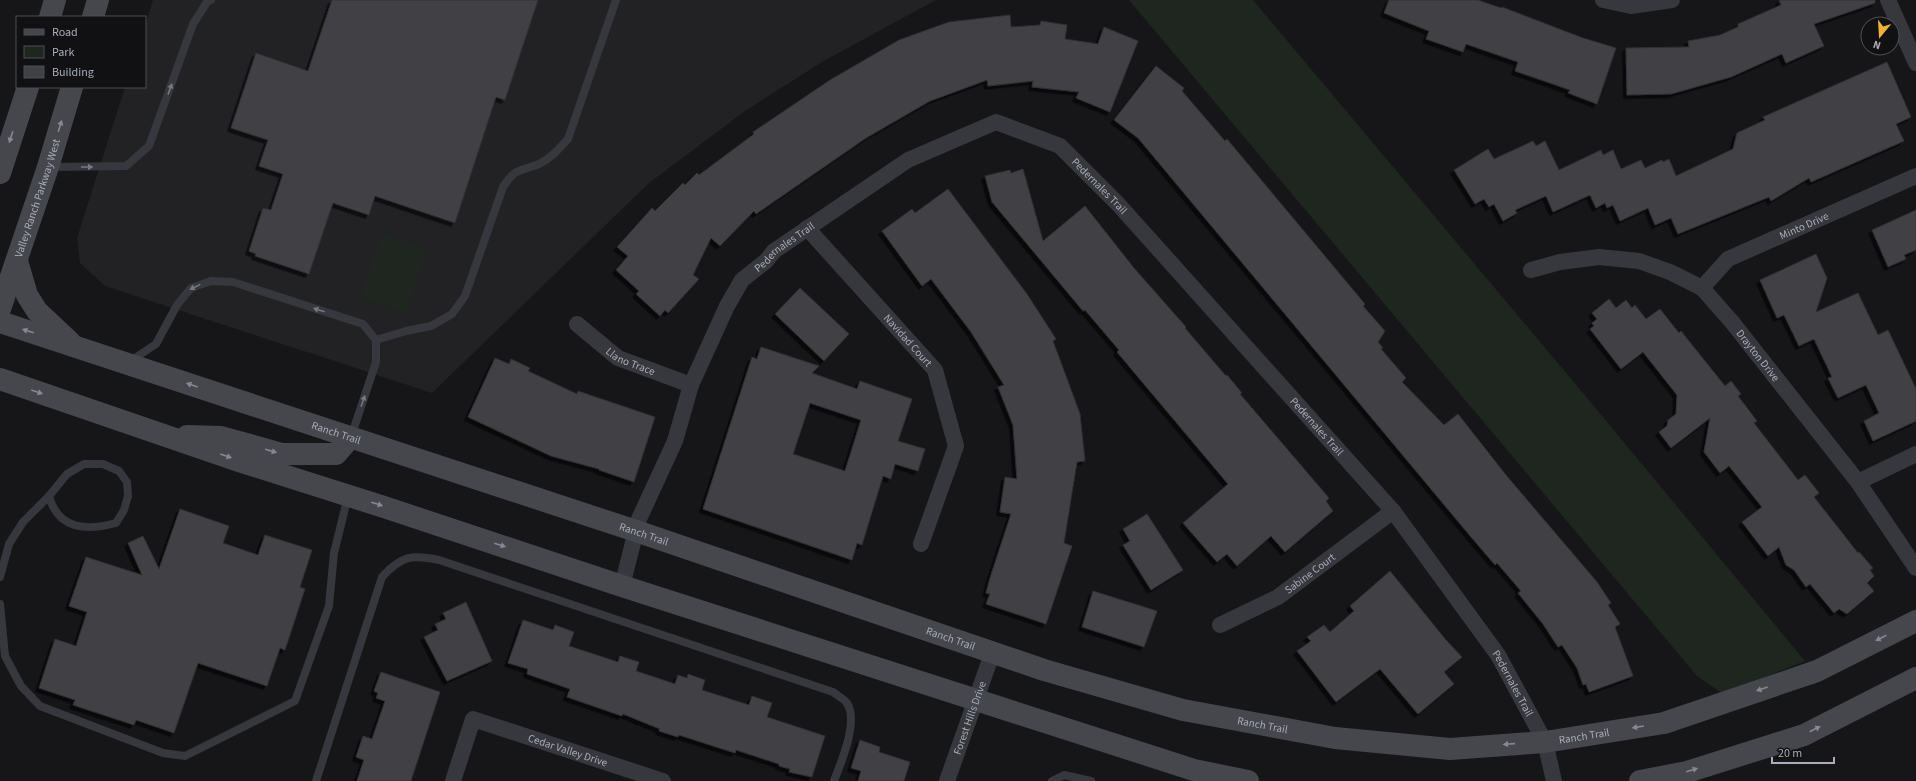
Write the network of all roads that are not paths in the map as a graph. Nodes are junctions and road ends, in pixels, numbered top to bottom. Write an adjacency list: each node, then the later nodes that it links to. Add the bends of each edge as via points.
1 (55, 0): 8 (main road)
2 (98, 0): 9 (main road)
3 (211, 0): 13 (lane, one-way to 3, via 126,166 149,146 193,24)
4 (616, 0): 23 (lane, via 568,139 555,154 511,176 503,187 465,296 452,314 432,326)
5 (1603, 0): 6 (street, via 1631,6)
6 (1672, 0)
7 (1888, 0): 10 (street)
8 (50, 16)
9 (93, 16)
10 (1916, 63)
11 (28, 88): 14 (main road, one-way to 14)
12 (72, 88): 13 (main road, Valley Ranch Parkway West, one-way to 12)
13 (48, 166): 17 (main road, Valley Ranch Parkway West)
14 (0, 173)
15 (1916, 176): 19 (street, Minto Drive, via 1728,259)
16 (807, 228): 27 (street, Pedernales Trail, via 774,251 766,261 742,280 727,306); 34 (street, Pedernales Trail, via 908,160 996,122 1060,146 1118,204); 36 (street, Navidad Court, via 935,370 956,446)
17 (17, 260): 20 (main road, Valley Ranch Parkway West); 24 (main road, via 27,295 37,311)
18 (1532, 270): 19 (street, Drayton Drive, via 1560,262 1599,257 1639,261 1670,272)
19 (1702, 288): 31 (street, Drayton Drive, via 1732,322)
20 (0, 310)
21 (0, 322): 24 (main road, Ranch Trail, one-way to 21)
22 (577, 324): 27 (street, Llano Trace, via 618,358)
23 (376, 340): 25 (lane, one-way to 25, via 363,324 233,282 211,281 191,288 177,305 156,344); 29 (lane, one-way to 23, via 376,362)
24 (76, 347): 25 (main road, Ranch Trail)
25 (127, 363): 29 (main road, Ranch Trail, one-way to 25)
26 (0, 379): 28 (main road, one-way to 28)
27 (691, 385): 35 (street, Pedernales Trail, via 675,440)
28 (164, 435): 29 (main road, one-way to 29, via 221,437 282,454 336,454); 33 (main road, one-way to 33)
29 (350, 438): 35 (main road, Ranch Trail)
30 (1916, 454): 31 (street)
31 (1858, 482): 37 (street, Drayton Drive)
32 (48, 496): 32 (lane, via 67,474 84,464 103,464 119,471 127,482 128,496 124,510 116,523 99,528 84,528 67,522 52,507); 38 (lane, via 23,522 9,544)
33 (348, 496): 39 (main road, one-way to 39); 40 (lane, via 334,553 329,606 295,701 185,756 163,753 40,706 21,686 5,656)
34 (1393, 511): 42 (street, Sabine Court, via 1278,597); 46 (street, Pedernales Trail, via 1498,655)
35 (636, 531): 39 (street, Pedernales Trail); 43 (main road, Ranch Trail)
36 (921, 544)
37 (1916, 568)
38 (0, 577)
39 (622, 586): 45 (main road)
40 (0, 604)
41 (1916, 621): 46 (main road, Ranch Trail, one-way to 46, via 1817,671 1664,723)
42 (1220, 625)
43 (992, 654): 45 (street, Forest Hills Drive); 46 (main road, Ranch Trail, one-way to 43, via 1450,749 1335,738 1183,710)
44 (1916, 678): 56 (main road, one-way to 44, via 1687,772 1804,735)
45 (976, 698): 51 (street, Forest Hills Drive); 54 (main road, via 1194,770)
46 (1545, 742): 55 (street, Pedernales Trail)
47 (316, 781): 50 (lane, via 382,577 392,566 407,558 421,556 832,692 847,702 851,715 849,735)
48 (453, 781): 49 (street, Cedar Valley Drive, via 472,719)
49 (663, 781)
50 (834, 781)
51 (947, 781)
52 (1052, 781): 53 (lane, via 1064,775)
53 (1091, 781)
54 (1248, 781)
55 (1554, 781)
56 (1640, 781)

